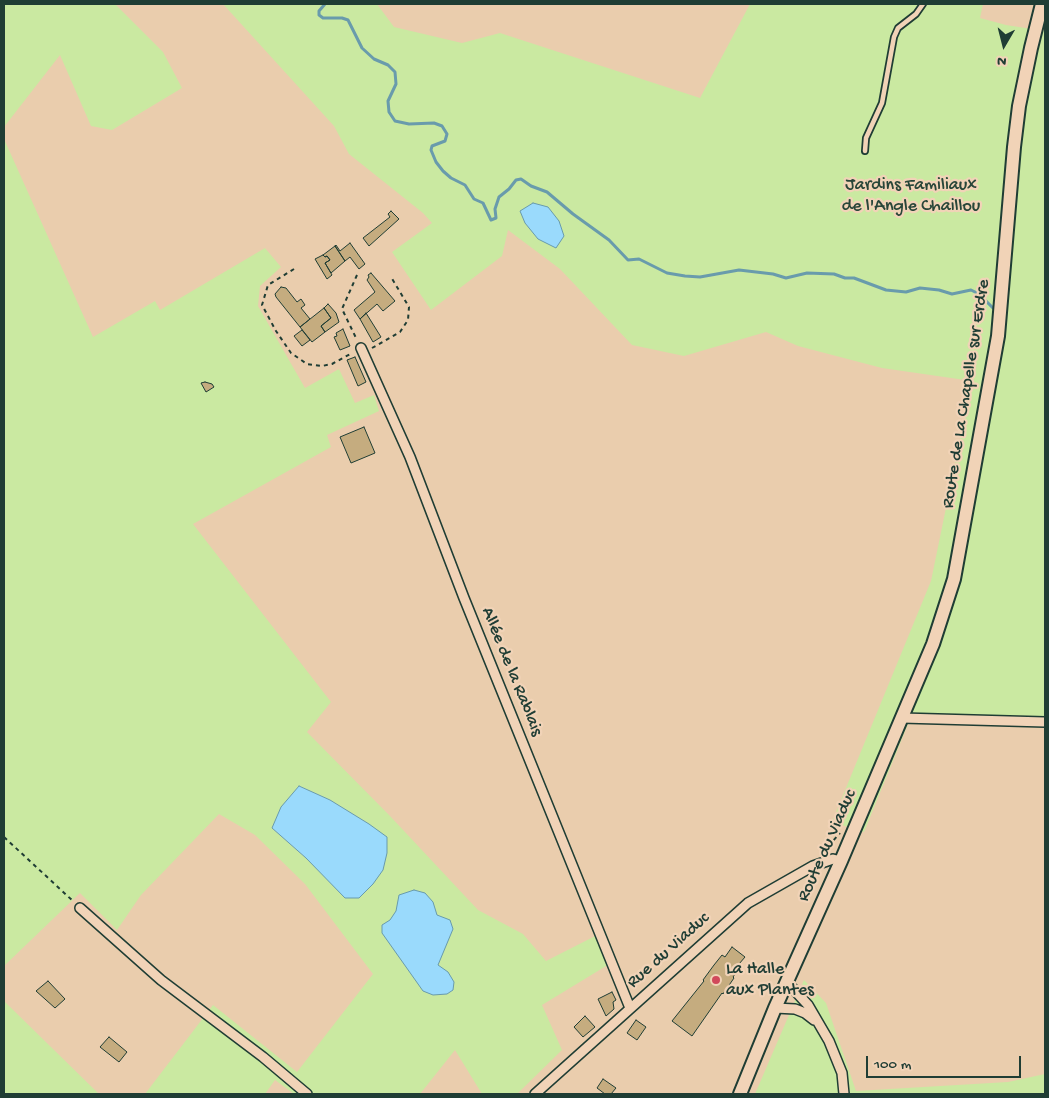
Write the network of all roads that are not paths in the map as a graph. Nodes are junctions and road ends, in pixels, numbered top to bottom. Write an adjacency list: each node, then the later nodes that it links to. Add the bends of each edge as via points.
1 (923, 4): 3 (lane, via 898,28 894,37 882,103 866,138)
2 (1042, 4): 5 (street, Route de La Chapelle sur Erdre, via 1014,147 998,336)
3 (865, 151)
4 (362, 350): 11 (street, Allée de la Rablais, via 410,457 467,607)
5 (945, 612): 6 (street, Route du Viaduc)
6 (902, 718): 7 (street); 8 (street, Route du Viaduc)
7 (1045, 722)
8 (840, 861): 10 (street, Route du Viaduc); 11 (street, Rue du Viaduc, via 833,859 814,866 748,903)
9 (80, 908): 14 (street, via 161,980)
10 (787, 982): 12 (street, Route du Viaduc); 13 (street, via 808,1005)
11 (630, 1008): 15 (street, Rue du Viaduc)
12 (775, 1008): 13 (street, via 795,1009); 16 (street, Route du Viaduc)
13 (820, 1025): 17 (street, via 836,1054)
14 (307, 1094)
15 (535, 1094)
16 (740, 1094)
17 (844, 1094)

